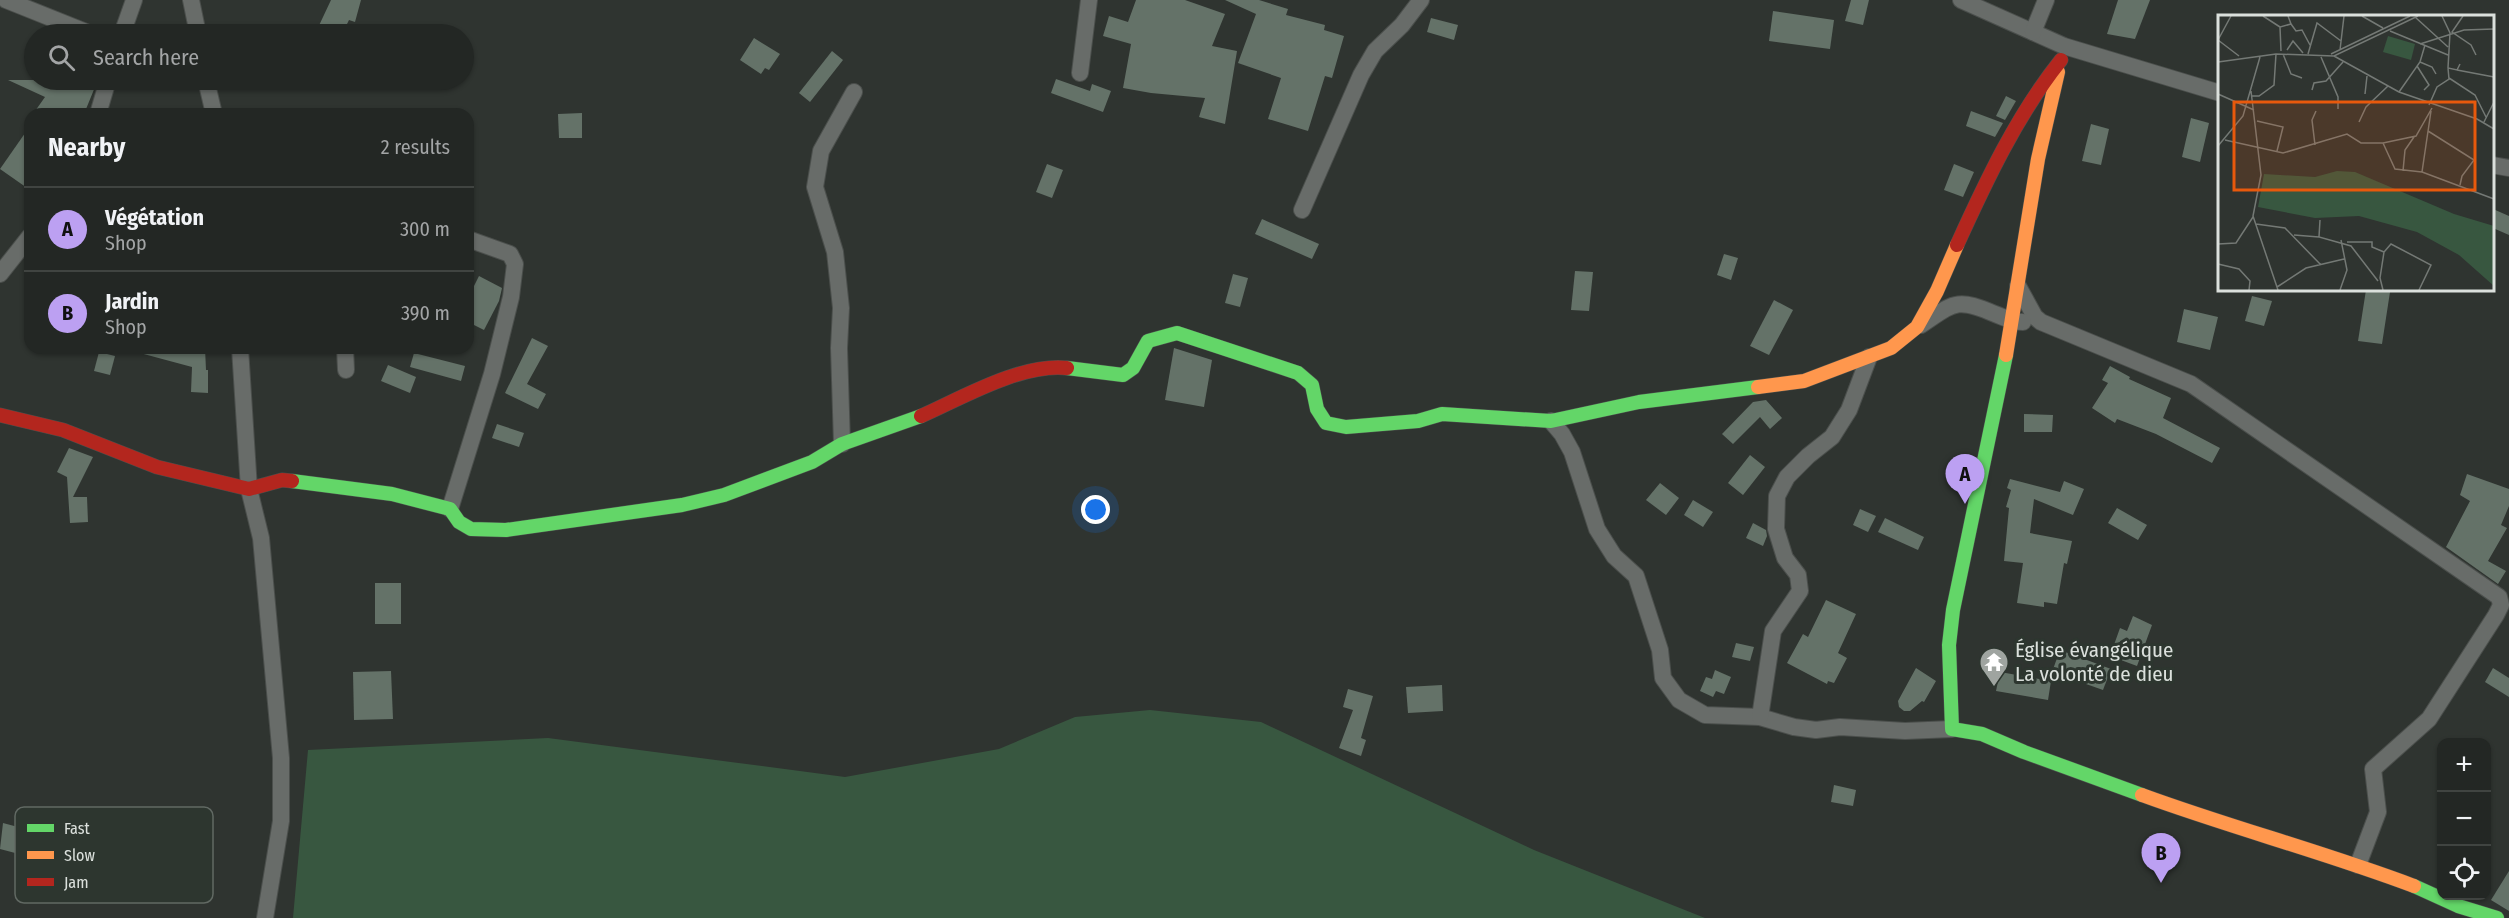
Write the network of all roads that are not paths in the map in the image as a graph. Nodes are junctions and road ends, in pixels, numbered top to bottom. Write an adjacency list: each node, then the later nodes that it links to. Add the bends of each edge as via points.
1 (6, 0): 8 (street)
2 (134, 0): 9 (street)
3 (192, 0): 10 (street)
4 (1089, 0): 13 (street)
5 (1421, 0): 22 (street, via 1375,51 1361,75)
6 (1961, 0): 11 (street)
7 (2046, 0): 11 (street)
8 (66, 24)
9 (126, 24)
10 (196, 24)
11 (2033, 32): 12 (street)
12 (2063, 53): 17 (street); 26 (street, via 2038,159); 29 (street, via 1985,183)
13 (1080, 73)
14 (105, 90): 18 (street)
15 (208, 90): 19 (street)
16 (854, 92): 36 (street, via 821,151 815,187 836,263 841,308)
17 (2218, 92)
18 (100, 108)
19 (213, 108)
20 (2494, 165): 21 (street)
21 (2509, 168)
22 (1302, 210)
23 (474, 241): 38 (street, via 510,254 515,264 512,297 492,374)
24 (24, 244): 25 (street)
25 (0, 274)
26 (2018, 286): 27 (street); 28 (street)
27 (2035, 317): 28 (street, via 2029,322); 41 (street, via 2191,384 2499,597 2501,605 2496,615 2429,719 2373,769 2378,812)
28 (2013, 322): 29 (street, via 1969,303 1945,307); 40 (street, via 1953,610)
29 (1917, 327): 32 (street, via 1891,348)
30 (240, 354): 37 (street)
31 (345, 354): 33 (street)
32 (1869, 357): 35 (street, via 1804,381 1639,402); 39 (street, via 1849,410 1832,437 1787,477 1777,496 1776,529 1785,558 1798,574 1800,591 1773,631)
33 (346, 370)
34 (0, 415): 37 (street, via 63,430 157,467)
35 (1551, 421): 36 (street, via 1442,414 1418,421 1346,427 1326,423 1317,409 1312,385 1298,373 1177,333 1148,341 1133,368 1123,375 1055,368 1010,377 908,421); 39 (street, via 1572,452 1597,529 1614,556 1636,576 1660,650 1663,678 1679,700 1704,715)
36 (842, 444): 38 (street, via 812,462 724,495 682,505 506,530 471,530)
37 (249, 489): 38 (street, via 282,480 392,494); 42 (street, via 261,538 281,758 281,821)
38 (450, 509)
39 (1760, 717): 40 (street, via 1816,730)
40 (1952, 729): 41 (street, via 1982,734 2263,837)
41 (2358, 865): 43 (street)
42 (265, 918)
43 (2497, 918)

